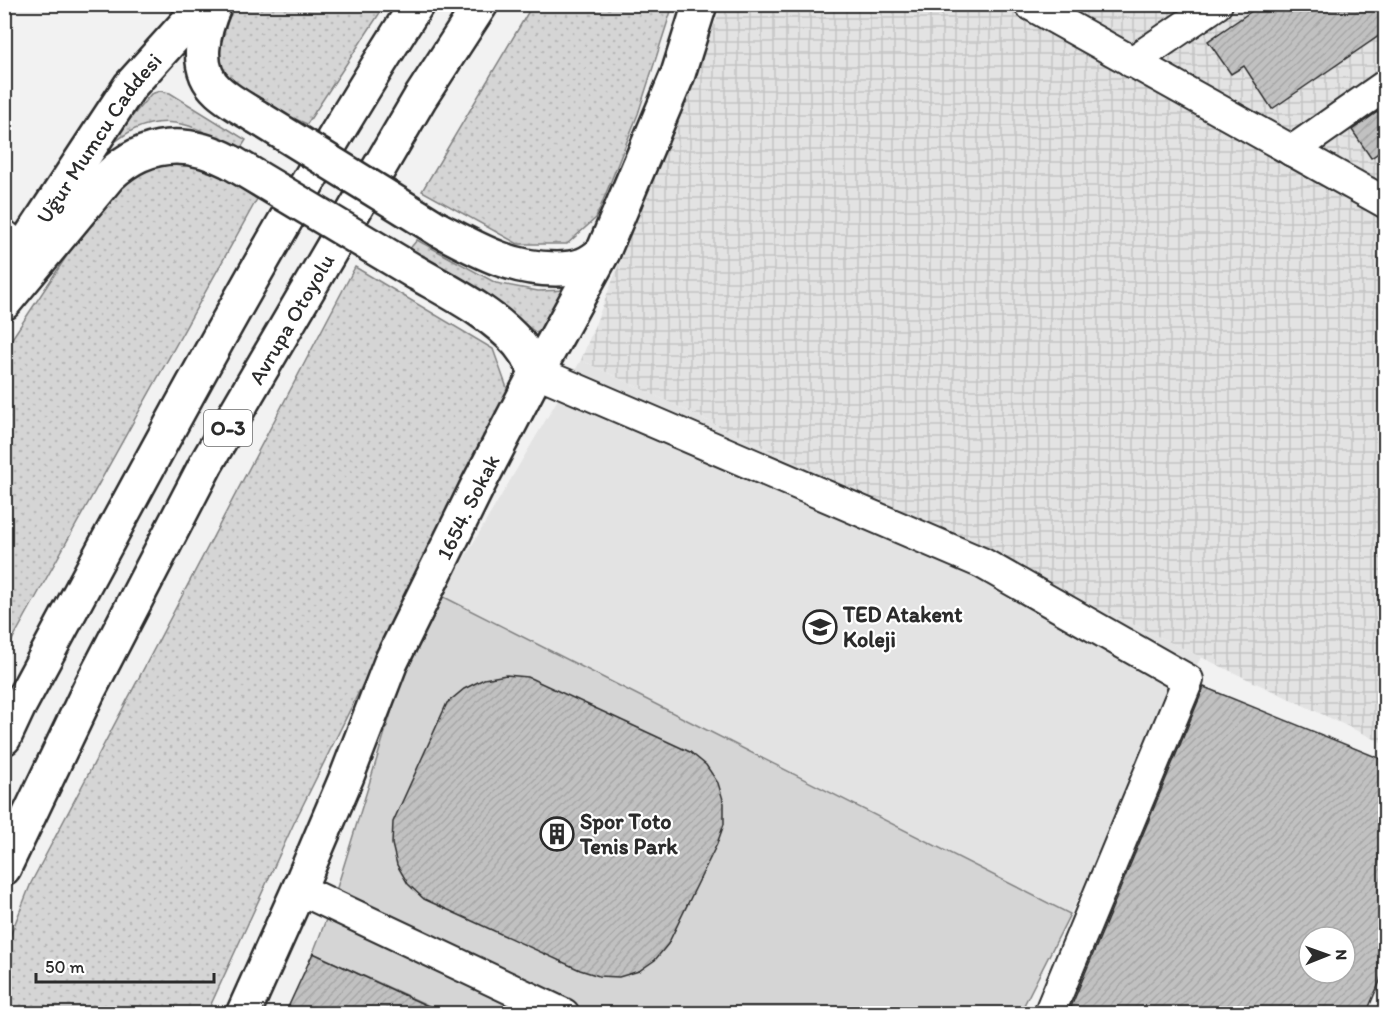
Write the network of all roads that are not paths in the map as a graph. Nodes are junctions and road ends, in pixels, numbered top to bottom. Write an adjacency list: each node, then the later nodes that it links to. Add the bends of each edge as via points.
1 (204, 4): 12 (main road, Uğur Mumcu Caddesi, via 130,86)
2 (214, 4): 13 (main road, bridge, via 203,42 207,76 219,92 257,117 476,249 532,268 564,269 588,263)
3 (417, 4): 17 (main road, O-3, via 286,218 212,349)
4 (481, 4): 18 (main road, Avrupa Otoyolu / O-3, via 420,98 206,464 89,690)
5 (700, 4): 13 (main road, 1654. Sokak, via 678,74)
6 (1029, 4): 8 (lane)
7 (1216, 4): 8 (lane)
8 (1132, 62): 10 (lane)
9 (1386, 85): 10 (lane)
10 (1292, 151): 11 (lane)
11 (1386, 203)
12 (13, 242): 14 (main road, Uğur Mumcu Caddesi)
13 (603, 252): 16 (main road, 1654. Sokak)
14 (4, 279)
15 (4, 303): 16 (main road, bridge, via 119,166 152,150 200,150 231,162 473,306 522,348)
16 (537, 372): 19 (main road, 1654. Sokak, via 391,662); 22 (lane, via 982,563 1188,680)
17 (4, 738)
18 (4, 868)
19 (299, 889): 20 (main road, 1654. Sokak); 21 (lane)
20 (243, 1014)
21 (564, 1014)
22 (1049, 1014)

